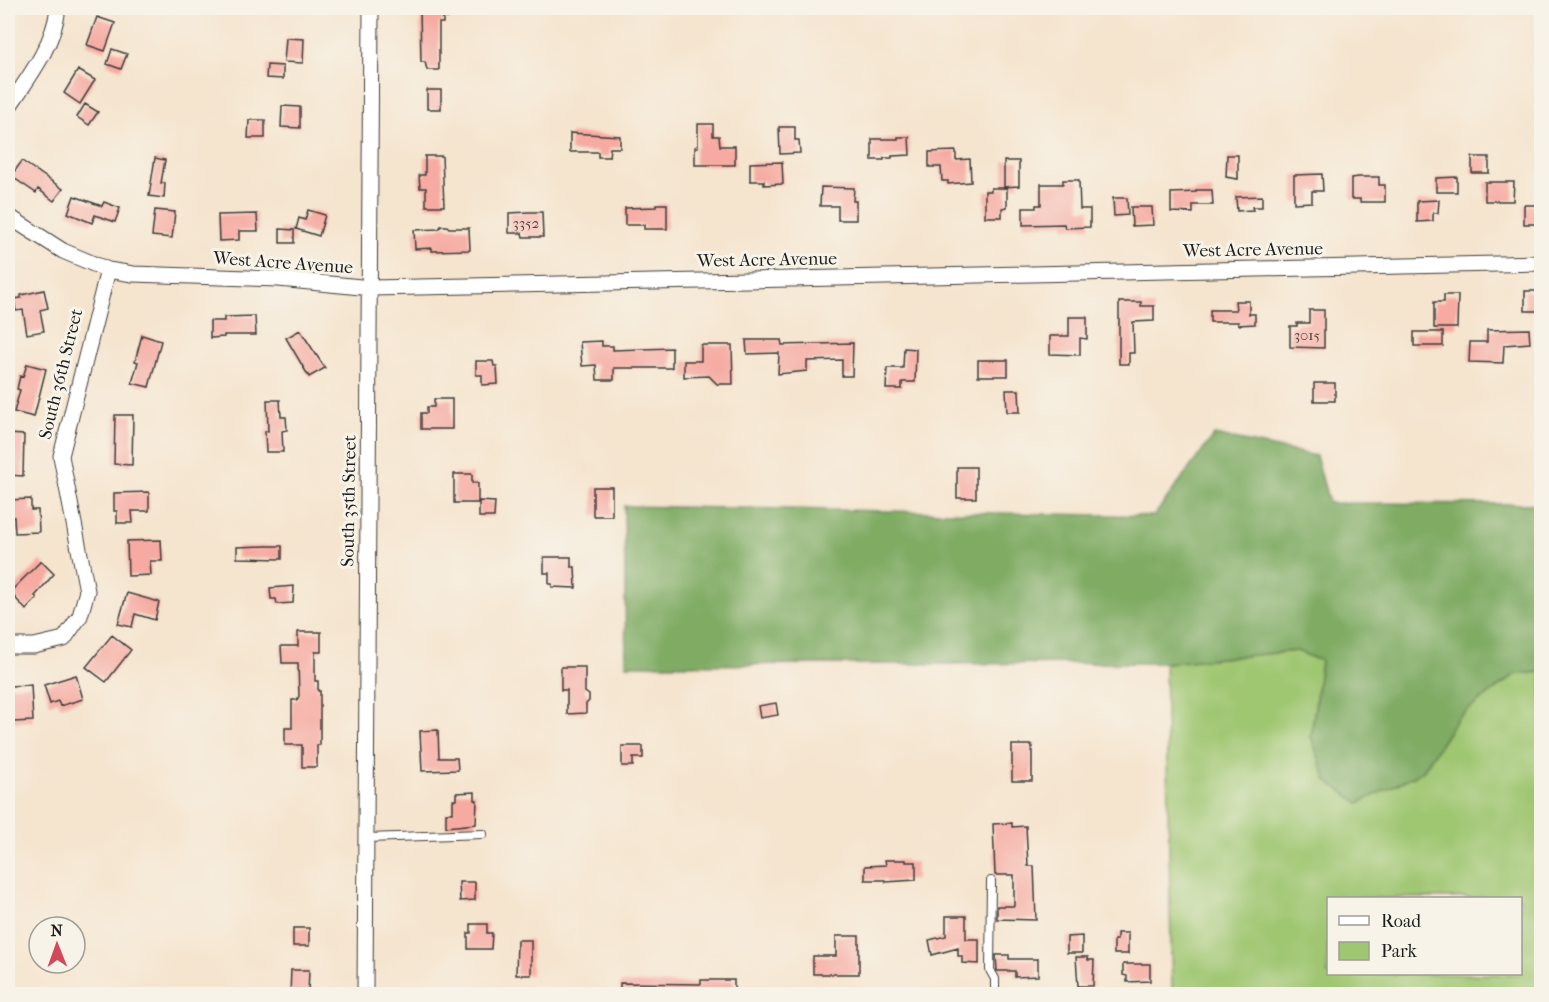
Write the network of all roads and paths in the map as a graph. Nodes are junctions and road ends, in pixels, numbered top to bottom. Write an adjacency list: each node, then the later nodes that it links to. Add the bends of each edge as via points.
1 (58, 8): 3 (street, via 56,24 36,67)
2 (371, 8): 7 (street, South 35th Street)
3 (8, 108)
4 (8, 216): 6 (street, West Acre Avenue, via 63,251)
5 (1542, 263): 7 (street, West Acre Avenue)
6 (108, 270): 7 (street, West Acre Avenue, via 150,276 279,279); 8 (street, South 36th Street, via 61,456 87,591 80,616 64,639 34,646)
7 (371, 288): 10 (street, South 35th Street)
8 (8, 646)
9 (483, 834): 10 (lane)
10 (367, 838): 12 (street, South 35th Street)
11 (991, 881): 13 (lane, via 990,970)
12 (365, 994)
13 (995, 994)

